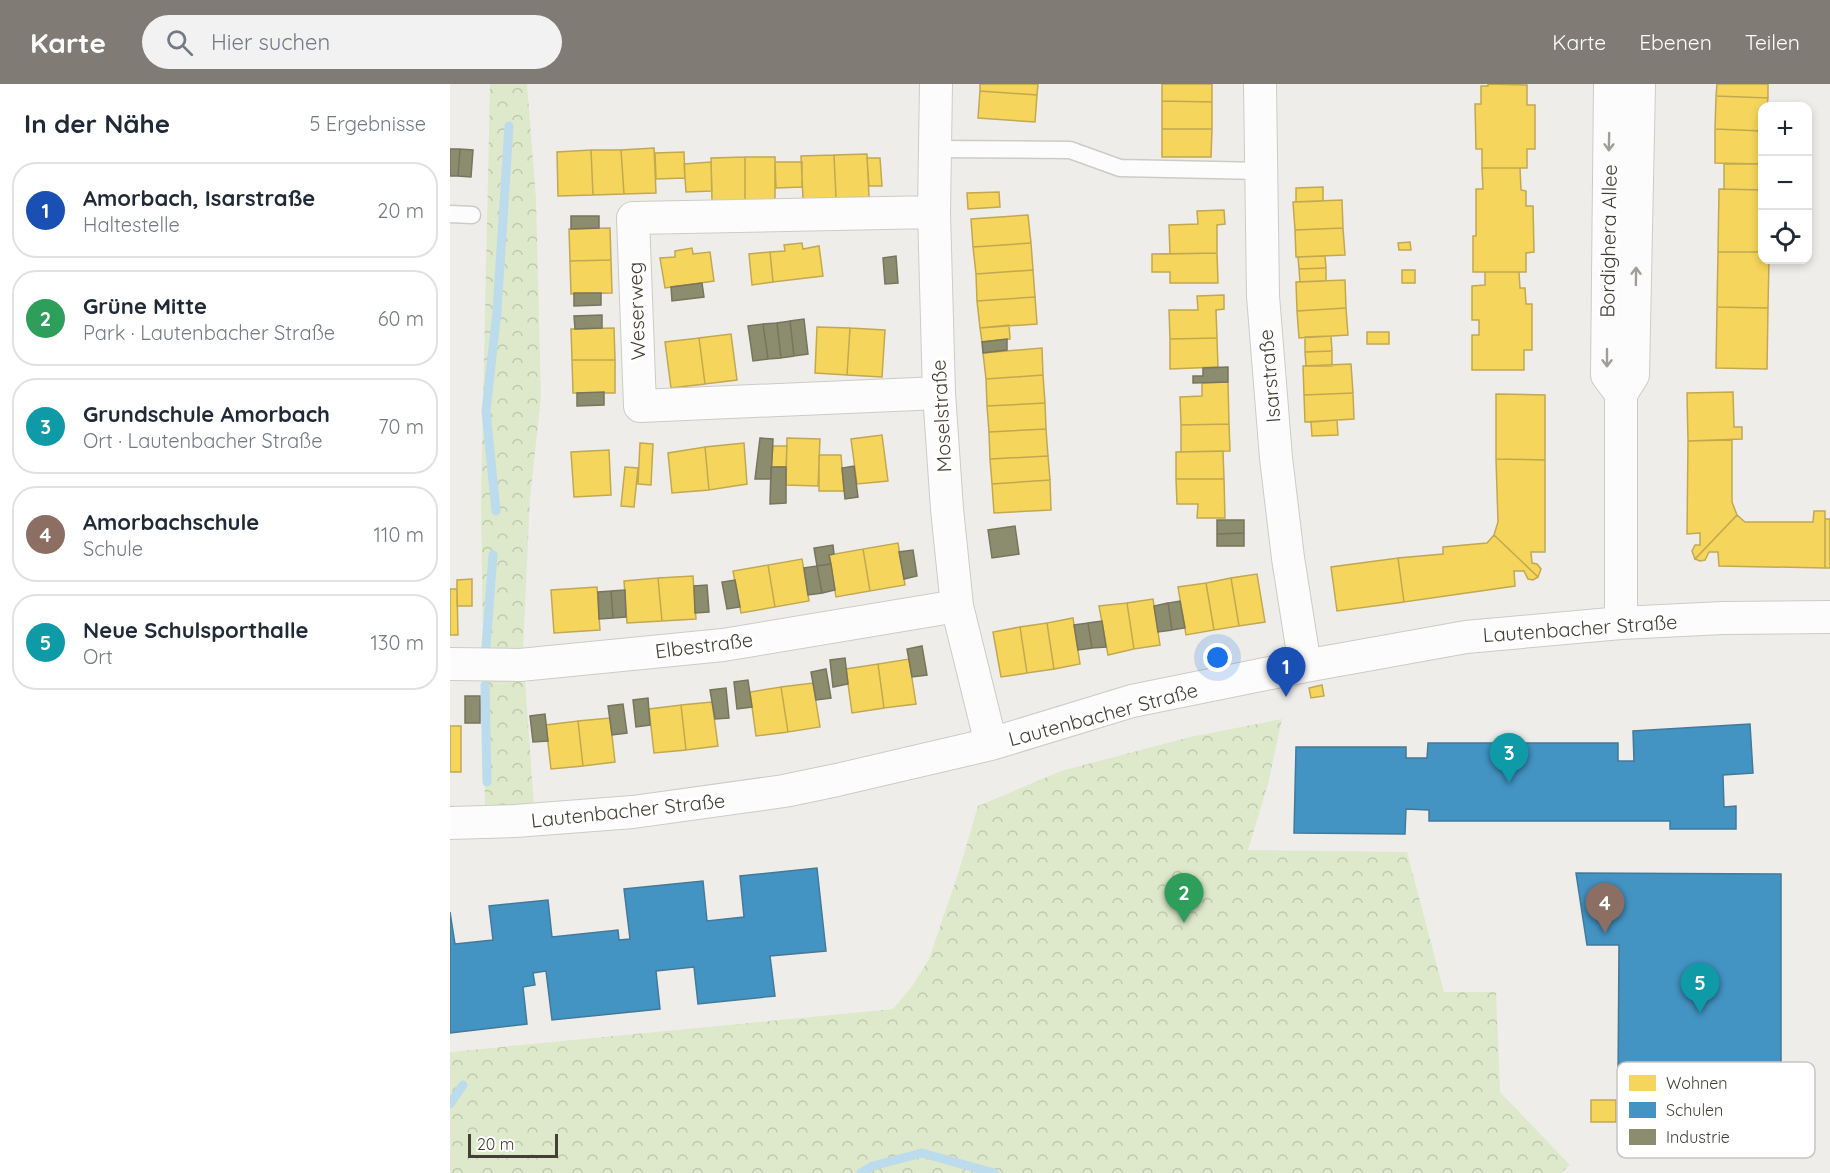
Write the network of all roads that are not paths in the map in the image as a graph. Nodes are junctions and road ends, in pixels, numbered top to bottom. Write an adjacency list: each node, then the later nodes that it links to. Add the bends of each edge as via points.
1 (936, 84): 5 (street, Moselstraße)
2 (1260, 84): 6 (street, Isarstraße)
3 (1610, 84): 11 (street, Bordighera Allee, one-way to 11, via 1607,375)
4 (1639, 84): 11 (street, Bordighera Allee, one-way to 4, via 1634,375)
5 (934, 149): 6 (lane, via 1070,150 1120,168); 7 (street, Moselstraße)
6 (1262, 171): 16 (street, Isarstraße, via 1263,296 1276,458)
7 (934, 212): 10 (street, Moselstraße); 10 (street, Weserweg, via 633,218 640,406)
8 (450, 214): 9 (lane)
9 (472, 215)
10 (939, 393): 12 (street, Moselstraße)
11 (1621, 394): 14 (street, Bordighera Allee)
12 (957, 606): 15 (street, Elbestraße, via 723,645 520,665); 17 (street, Moselstraße)
13 (1830, 617): 14 (street, Lautenbacher Straße)
14 (1620, 623): 16 (street, Lautenbacher Straße, via 1466,637)
15 (450, 664)
16 (1305, 666): 17 (street, Lautenbacher Straße, via 1132,701)
17 (991, 744): 18 (street, Lautenbacher Straße, via 730,800 633,812)
18 (450, 823)

